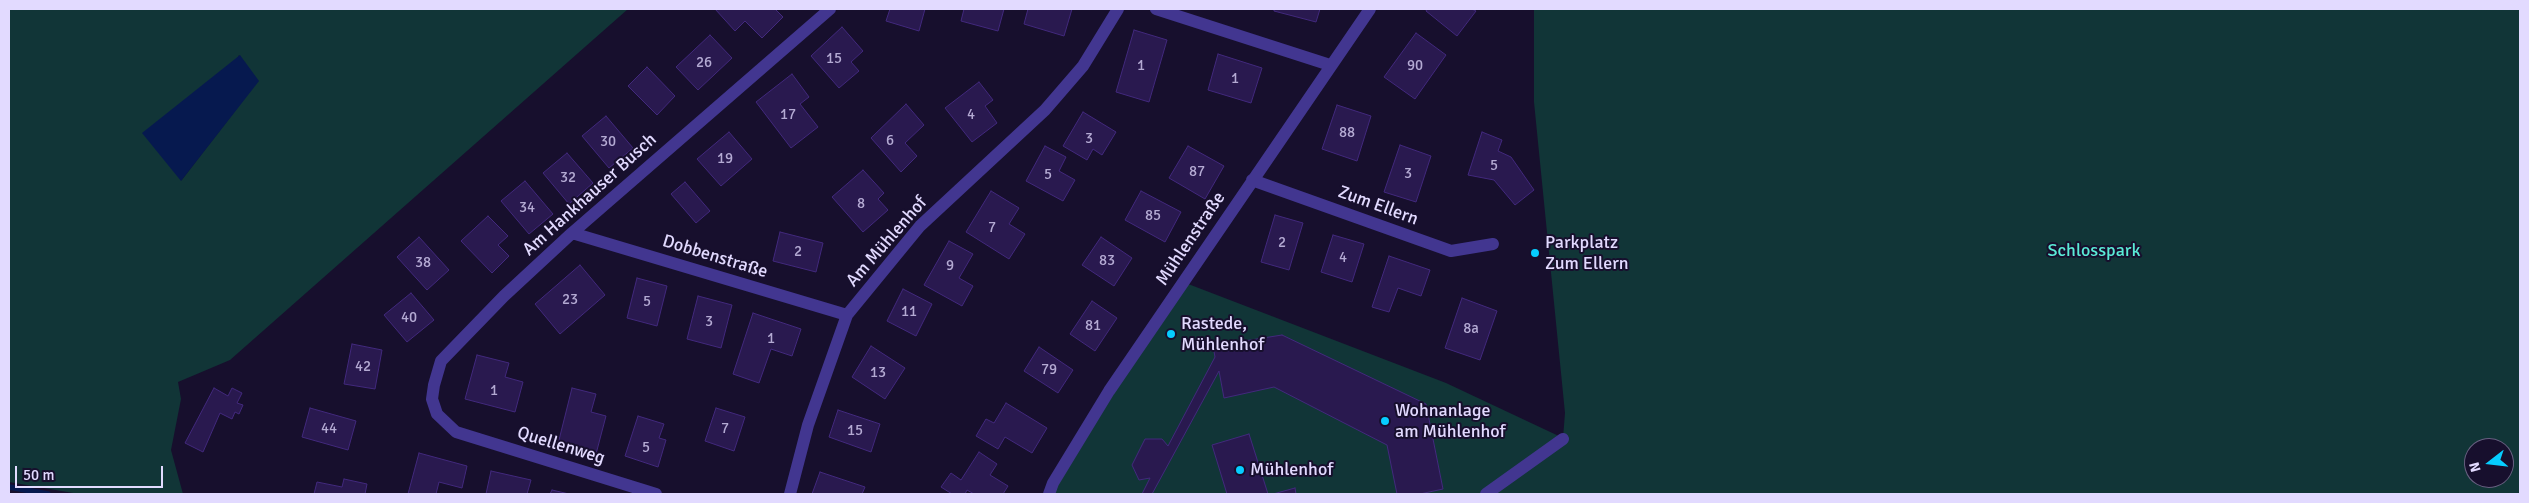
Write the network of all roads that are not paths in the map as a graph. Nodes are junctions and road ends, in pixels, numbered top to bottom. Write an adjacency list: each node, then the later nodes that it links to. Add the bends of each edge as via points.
1 (830, 9): 7 (street, Am Hankhauser Busch)
2 (1118, 9): 9 (street, Am Mühlenhof, via 1083,66 1064,88 1009,145 920,226)
3 (1156, 9): 5 (street)
4 (1370, 9): 5 (street, Mühlenstraße)
5 (1330, 65): 6 (street, Mühlenstraße)
6 (1252, 180): 8 (street, Zum Ellern, via 1451,251); 14 (street, Mühlenstraße, via 1109,391)
7 (572, 233): 9 (street, Dobbenstraße); 10 (street, Am Hankhauser Busch, via 441,361 432,399 437,414)
8 (1493, 244)
9 (846, 315): 13 (street, Am Mühlenhof, via 808,425)
10 (456, 432): 12 (street, Quellenweg)
11 (1563, 439): 15 (street)
12 (656, 494)
13 (790, 494)
14 (1049, 494)
15 (1486, 494)

